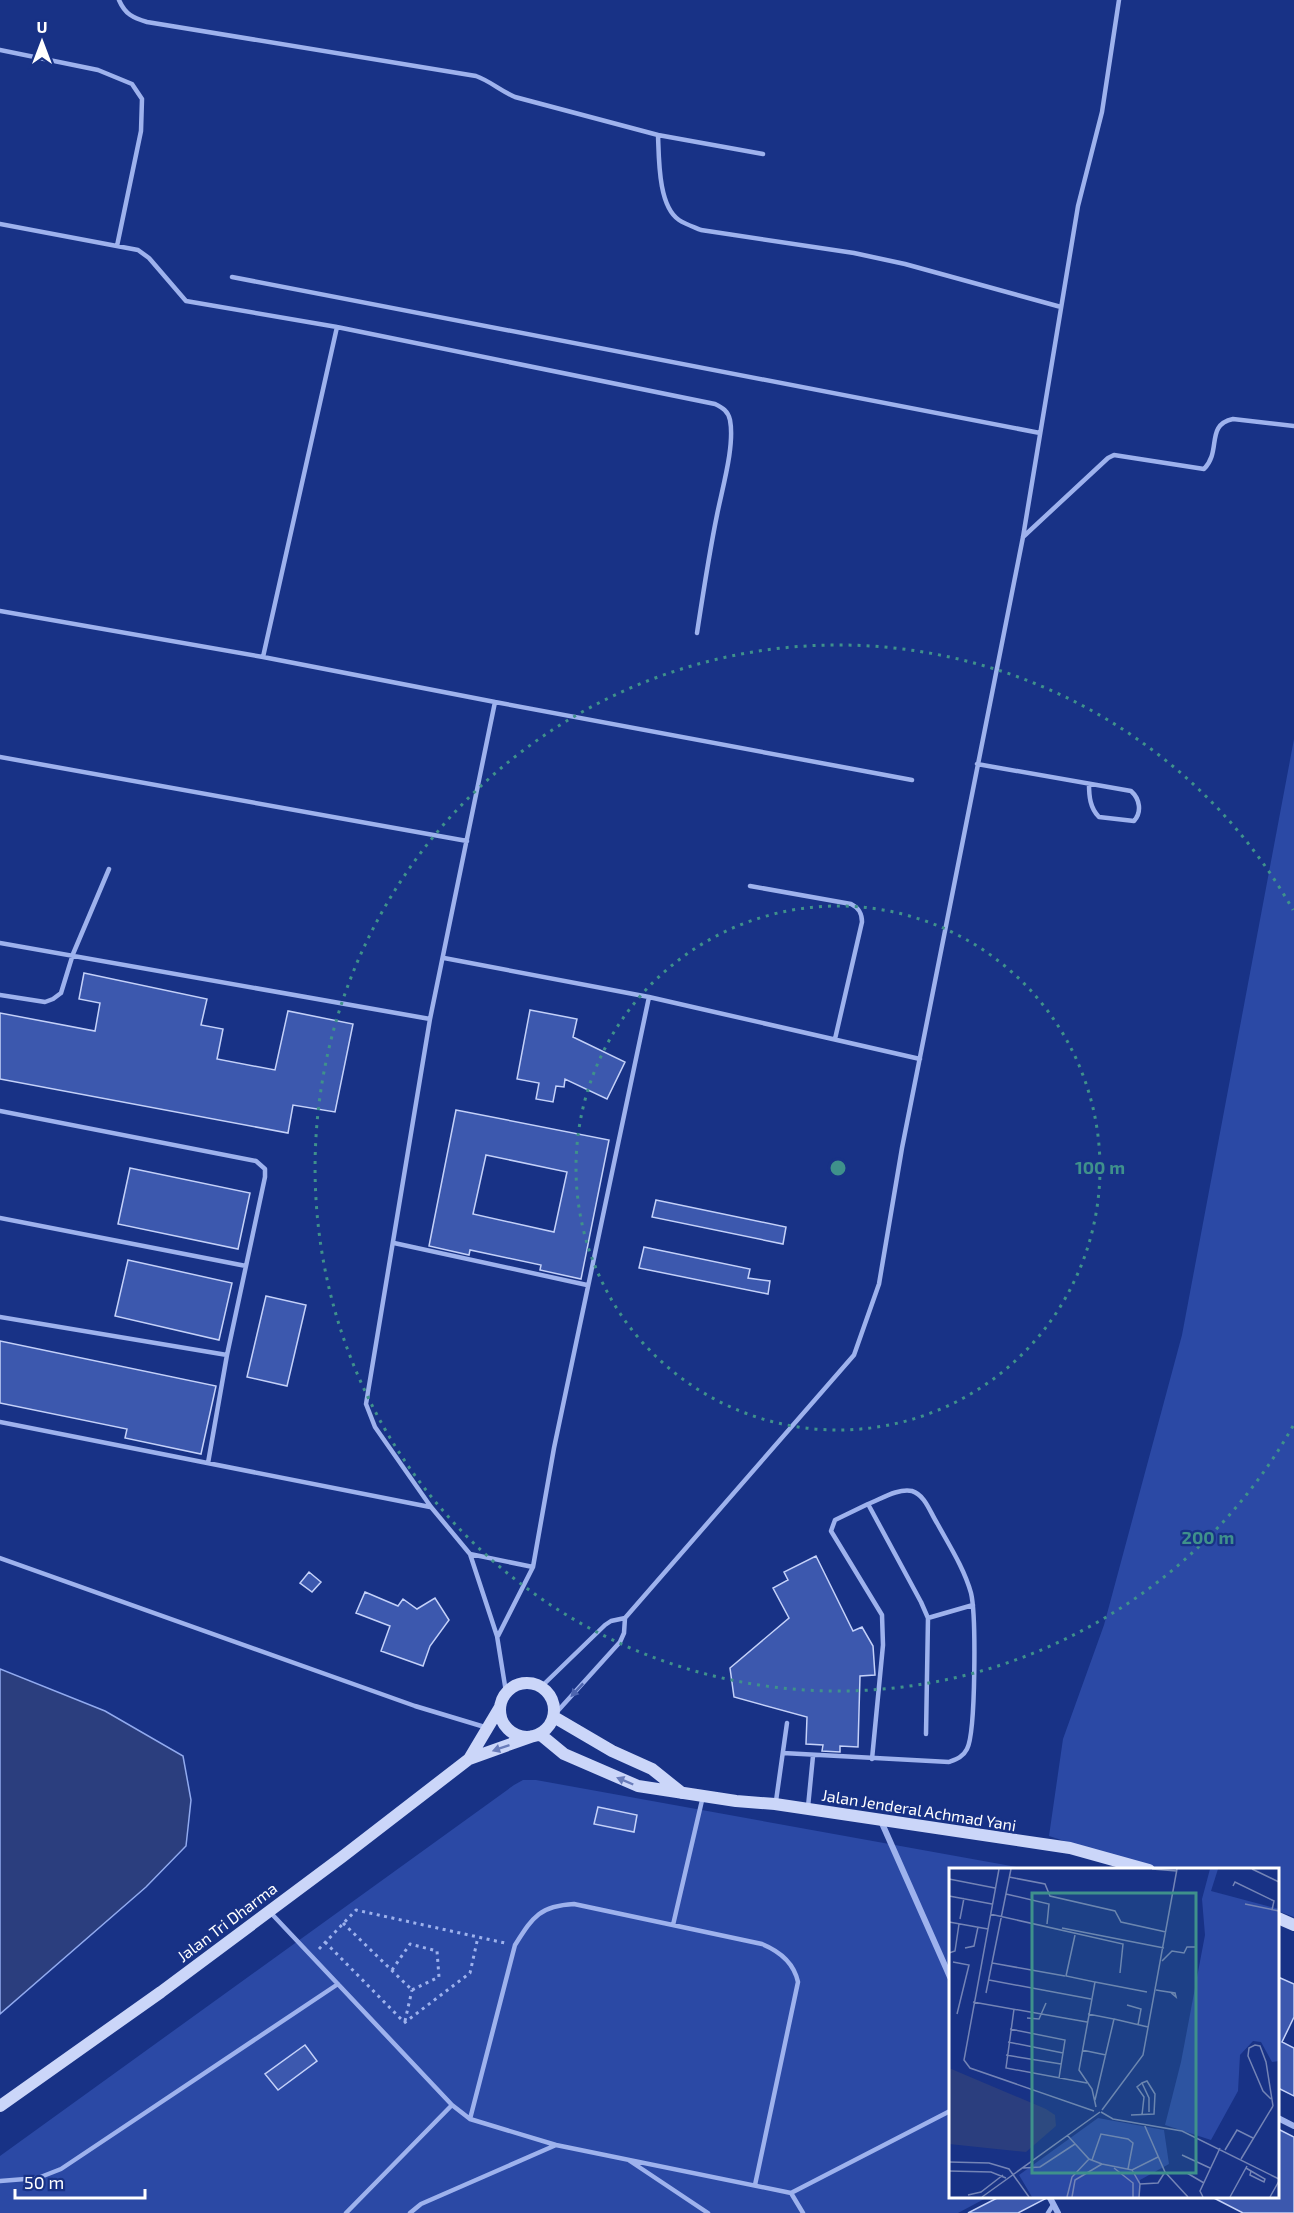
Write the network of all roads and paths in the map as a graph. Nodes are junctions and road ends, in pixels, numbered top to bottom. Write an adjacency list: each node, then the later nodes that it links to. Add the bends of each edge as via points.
1 (119, 0): 4 (lane, via 129,15 147,22 476,76 514,97)
2 (1119, 0): 9 (lane, via 1102,112 1078,206)
3 (0, 50): 7 (lane, via 98,70 132,84 142,99 141,131)
4 (658, 135): 5 (lane); 9 (lane, via 666,204 678,220 701,230 854,253)
5 (763, 154)
6 (0, 224): 7 (lane)
7 (117, 246): 10 (lane, via 138,250 149,258 186,301)
8 (232, 277): 12 (lane)
9 (1062, 307): 12 (lane)
10 (337, 327): 15 (lane, via 715,404 725,410 731,430 727,468); 16 (lane)
11 (1294, 426): 13 (lane, via 1223,421 1211,462 1204,469 1114,455)
12 (1040, 433): 13 (lane)
13 (1023, 537): 19 (lane)
14 (0, 611): 16 (lane)
15 (697, 633)
16 (263, 657): 17 (lane)
17 (495, 702): 20 (lane); 22 (lane)
18 (0, 757): 22 (lane)
19 (977, 764): 21 (lane); 32 (lane)
20 (912, 780)
21 (1089, 783): 21 (lane, via 1133,792 1140,807 1137,818 1134,821 1099,817 1089,799)
22 (467, 841): 27 (lane)
23 (109, 869): 26 (lane)
24 (750, 886): 31 (lane, via 850,904 862,915)
25 (0, 943): 26 (lane)
26 (73, 954): 28 (lane, via 61,993 53,999 45,1002); 30 (lane)
27 (444, 958): 29 (lane); 30 (lane)
28 (0, 995)
29 (649, 997): 31 (lane); 37 (lane)
30 (430, 1019): 35 (lane)
31 (835, 1039): 32 (lane)
32 (920, 1059): 48 (lane, via 879,1284 854,1355)
33 (0, 1111): 36 (lane, via 256,1161 265,1169 266,1177)
34 (0, 1218): 36 (lane)
35 (394, 1243): 37 (lane); 43 (lane, via 366,1404 375,1427)
36 (246, 1266): 39 (lane)
37 (587, 1285): 46 (lane)
38 (0, 1317): 39 (lane)
39 (227, 1355): 41 (lane)
40 (0, 1422): 41 (lane)
41 (208, 1463): 43 (lane)
42 (868, 1504): 47 (lane, via 899,1491 922,1497 958,1561); 49 (lane); 62 (lane, via 835,1520 831,1531 882,1615 883,1645)
43 (431, 1507): 44 (lane)
44 (470, 1554): 46 (lane); 50 (lane)
45 (0, 1558): 56 (lane, via 415,1706)
46 (533, 1567): 50 (lane)
47 (973, 1605): 49 (lane); 62 (lane, via 975,1634 968,1748 961,1758 949,1762)
48 (626, 1618): 51 (lane, via 605,1625); 54 (lane, one-way to 54, via 620,1642)
49 (928, 1618): 57 (lane)
50 (497, 1636): 52 (lane)
51 (542, 1686): 52 (main road, via 519,1683); 54 (main road, via 552,1698)
52 (506, 1692): 53 (main road)
53 (500, 1707): 56 (main road, Jalan Tri Dharma); 58 (main road, via 503,1723 509,1730 516,1735)
54 (554, 1715): 58 (main road); 63 (main road, via 612,1752 652,1769)
55 (787, 1723): 59 (lane)
56 (488, 1728): 61 (main road, Jalan Tri Dharma)
57 (926, 1734)
58 (537, 1736): 61 (main road, Jalan Tri Dharma, one-way to 61); 63 (main road, Jalan Jenderal Achmad Yani, one-way to 58, via 638,1786 564,1754)
59 (783, 1753): 60 (lane); 65 (lane)
60 (813, 1756): 62 (lane); 66 (lane)
61 (469, 1759): 69 (main road, Jalan Tri Dharma)
62 (872, 1759)
63 (682, 1793): 64 (main road, Jalan Jenderal Achmad Yani)
64 (703, 1796): 65 (main road, Jalan Jenderal Achmad Yani); 72 (lane)
65 (775, 1804): 66 (main road, Jalan Jenderal Achmad Yani)
66 (807, 1810): 67 (main road, Jalan Jenderal Achmad Yani)
67 (881, 1821): 68 (main road, Jalan Jenderal Achmad Yani, via 1070,1848); 79 (street)
68 (1145, 1868)
69 (269, 1911): 77 (lane); 84 (main road, Jalan Tri Dharma)
70 (1279, 1918): 73 (main road)
71 (343, 1923): 74 (path, via 358,1910); 75 (path); 78 (path)
72 (673, 1925): 76 (lane, via 574,1904 558,1905 533,1918); 92 (lane, via 768,1946 785,1958 796,1975 798,1982)
73 (1294, 1925)
74 (478, 1937): 76 (path); 82 (path, via 470,1973)
75 (325, 1942): 77 (path); 82 (path)
76 (515, 1945): 87 (lane)
77 (312, 1957): 80 (lane)
78 (392, 1970): 81 (path); 81 (path, via 410,1944 437,1951 439,1977)
79 (949, 1973)
80 (338, 1984): 83 (lane); 91 (lane, via 61,2169 38,2178)
81 (412, 1990): 82 (path)
82 (404, 2023)
83 (452, 2105): 87 (lane); 96 (lane)
84 (0, 2106)
85 (949, 2112): 93 (lane)
86 (1279, 2118): 88 (street)
87 (470, 2119): 89 (lane)
88 (1294, 2126)
89 (556, 2145): 90 (lane); 97 (lane, via 424,2203)
90 (629, 2160): 92 (lane); 98 (lane)
91 (0, 2181)
92 (755, 2185): 93 (lane)
93 (791, 2193): 99 (lane)
94 (1050, 2198): 95 (street)
95 (1053, 2205): 100 (lane); 101 (street)
96 (346, 2213)
97 (410, 2213)
98 (708, 2213)
99 (802, 2213)
100 (1048, 2213)
101 (1058, 2213)

